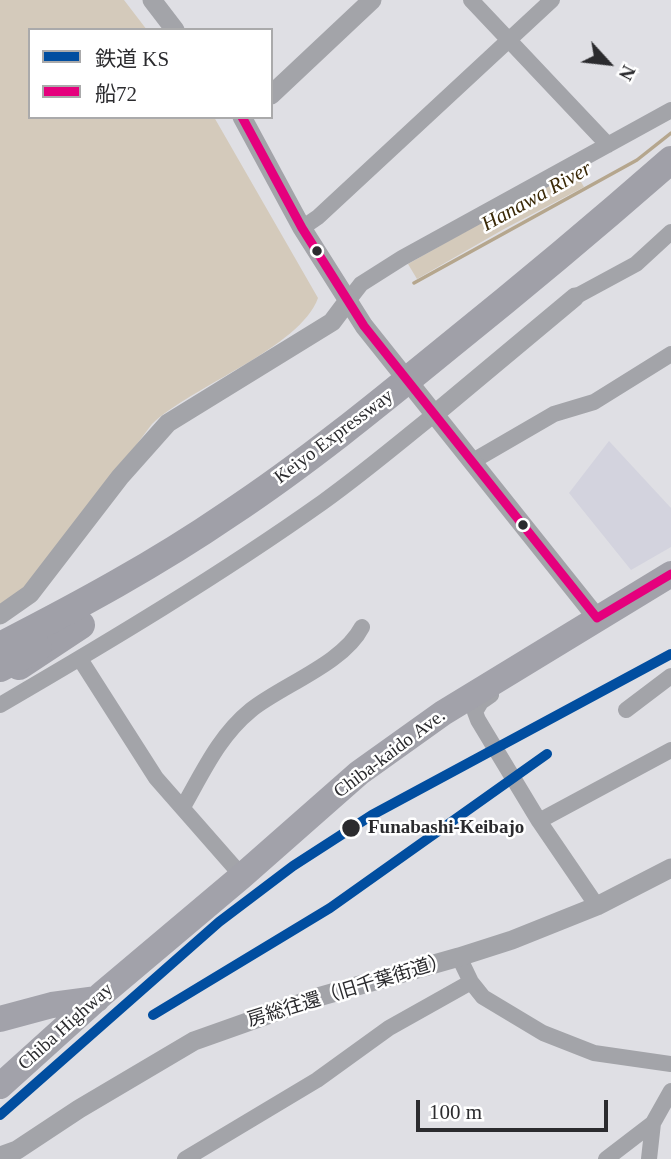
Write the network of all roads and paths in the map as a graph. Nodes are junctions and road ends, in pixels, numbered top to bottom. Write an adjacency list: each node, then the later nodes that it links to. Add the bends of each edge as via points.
1 (152, 0): 5 (street)
2 (372, 0): 7 (street)
3 (471, 0): 6 (street)
4 (552, 0): 6 (street)
5 (173, 28)
6 (509, 40): 10 (street); 13 (street)
7 (273, 93)
8 (671, 110): 10 (street)
9 (246, 119): 13 (street)
10 (608, 145): 16 (street, via 402,258 361,284)
11 (671, 160): 25 (highway, Keiyo Expressway, bridge, via 592,230 295,468 149,564)
12 (671, 184): 23 (highway, Keiyo Expressway, via 382,424 239,528)
13 (302, 228): 16 (street)
14 (671, 232): 15 (street, via 636,264)
15 (575, 297): 18 (street)
16 (347, 302): 18 (street); 21 (street, via 332,322 168,423 30,594)
17 (671, 354): 19 (street, via 594,402 554,414)
18 (436, 413): 19 (street); 26 (street, via 313,509)
19 (473, 461): 22 (street)
20 (671, 574): 22 (highway, Chiba-kaido Ave.)
21 (0, 615)
22 (597, 618): 27 (highway, Chiba-kaido Ave.)
23 (80, 625): 28 (highway, Keiyo Expressway, bridge); 30 (highway)
24 (362, 627): 34 (street, via 351,644 236,724 221,740)
25 (0, 646)
26 (80, 659): 31 (street); 34 (street, via 156,778)
27 (528, 663): 35 (street, via 525,675 481,702 475,712); 37 (highway, Chiba-kaido Ave., via 443,713 359,773)
28 (0, 668)
29 (671, 676): 32 (street, via 650,704)
30 (0, 679)
31 (0, 705)
32 (626, 710)
33 (671, 750): 35 (street)
34 (183, 807): 37 (street)
35 (539, 821): 38 (street)
36 (670, 870): 38 (street, 房総往還（旧千葉街道）)
37 (243, 876): 41 (highway, Chiba Highway)
38 (597, 906): 39 (street, 房総往還（旧千葉街道）)
39 (459, 957): 40 (street); 47 (street, 房総往還（旧千葉街道）, via 308,1000 194,1041 17,1150)
40 (471, 982): 43 (street, via 496,1006 563,1042 594,1053); 48 (street, via 388,1028 317,1080)
41 (97, 999): 42 (highway); 44 (highway, Chiba Highway)
42 (0, 1019)
43 (671, 1064)
44 (0, 1086)
45 (671, 1091): 46 (street)
46 (653, 1123): 49 (street); 50 (street)
47 (0, 1156)
48 (185, 1159)
49 (606, 1159)
50 (649, 1159)

